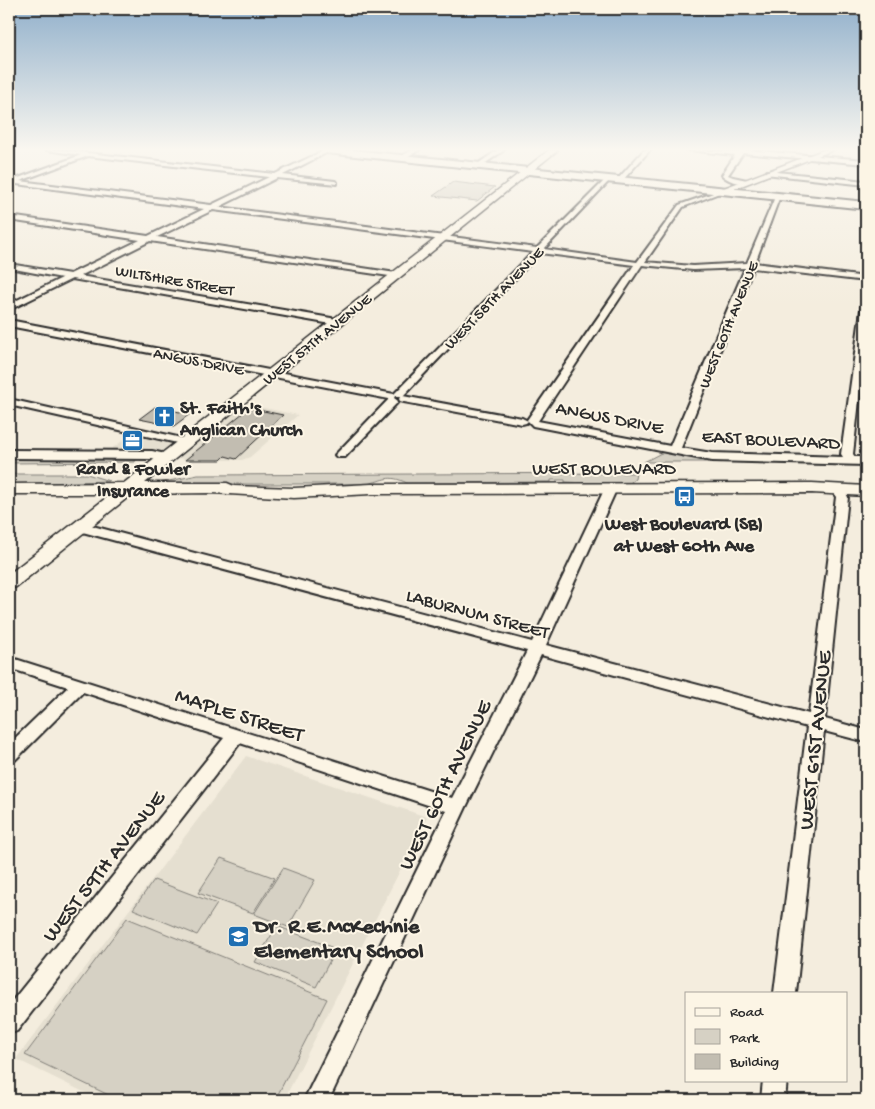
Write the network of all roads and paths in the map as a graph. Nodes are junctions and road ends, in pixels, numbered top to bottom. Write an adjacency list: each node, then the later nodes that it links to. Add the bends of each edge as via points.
1 (163, 202): 9 (street)
2 (223, 202): 9 (street)
3 (488, 202): 12 (street, WEST 57TH AVENUE)
4 (590, 202): 13 (street, WEST 58TH AVENUE)
5 (689, 202): 14 (street, via 677,210)
6 (776, 202): 16 (street, WEST 60TH AVENUE)
7 (824, 202): 8 (highway)
8 (866, 206)
9 (211, 208): 11 (street); 12 (street)
10 (9, 218): 11 (street)
11 (148, 238): 17 (street); 18 (street)
12 (442, 238): 13 (street); 17 (street, WEST 57TH AVENUE)
13 (538, 250): 14 (street); 25 (street, WEST 58TH AVENUE)
14 (640, 264): 16 (street, via 693,268); 27 (street)
15 (9, 266): 18 (street, WILTSHIRE STREET)
16 (750, 266): 19 (street); 29 (street, WEST 60TH AVENUE)
17 (396, 275): 22 (street, WEST 57TH AVENUE)
18 (70, 277): 21 (street); 22 (street, WILTSHIRE STREET)
19 (866, 279)
20 (866, 303): 33 (street, via 847,454)
21 (9, 307)
22 (337, 322): 24 (street, WEST 57TH AVENUE)
23 (9, 323): 24 (street, ANGUS DRIVE)
24 (272, 374): 25 (street, ANGUS DRIVE); 28 (street, WEST 57TH AVENUE)
25 (396, 397): 27 (street, ANGUS DRIVE); 31 (street, WEST 58TH AVENUE)
26 (9, 402): 28 (street)
27 (531, 422): 29 (street, ANGUS DRIVE)
28 (186, 442): 32 (street, WEST 57TH AVENUE)
29 (674, 450): 33 (street, EAST BOULEVARD, via 712,457)
30 (9, 454): 32 (street, via 152,455)
31 (341, 455)
32 (166, 458): 35 (street, WEST 57TH AVENUE)
33 (852, 461): 34 (street, EAST BOULEVARD)
34 (866, 461)
35 (129, 488): 36 (street, WEST BOULEVARD, via 263,492 371,488); 37 (street, WEST BOULEVARD); 40 (street, WEST 57TH AVENUE)
36 (611, 488): 38 (street, WEST BOULEVARD); 42 (street, WEST 60TH AVENUE)
37 (9, 489)
38 (837, 489): 39 (street); 45 (street, WEST 61ST AVENUE, via 842,497)
39 (866, 491)
40 (80, 527): 41 (street, WEST 57TH AVENUE); 42 (street, LABURNUM STREET)
41 (9, 584)
42 (536, 648): 45 (street, LABURNUM STREET); 49 (street, WEST 60TH AVENUE)
43 (9, 662): 44 (street, MAPLE STREET)
44 (79, 686): 47 (street, MAPLE STREET); 48 (street)
45 (814, 722): 46 (street, LABURNUM STREET); 50 (street, WEST 61ST AVENUE)
46 (866, 736)
47 (235, 737): 49 (street, MAPLE STREET); 51 (street, WEST 59TH AVENUE)
48 (9, 755)
49 (457, 808): 53 (street, WEST 60TH AVENUE)
50 (785, 992)
51 (9, 1023)
52 (775, 1082): 54 (street)
53 (316, 1100)
54 (773, 1100)

